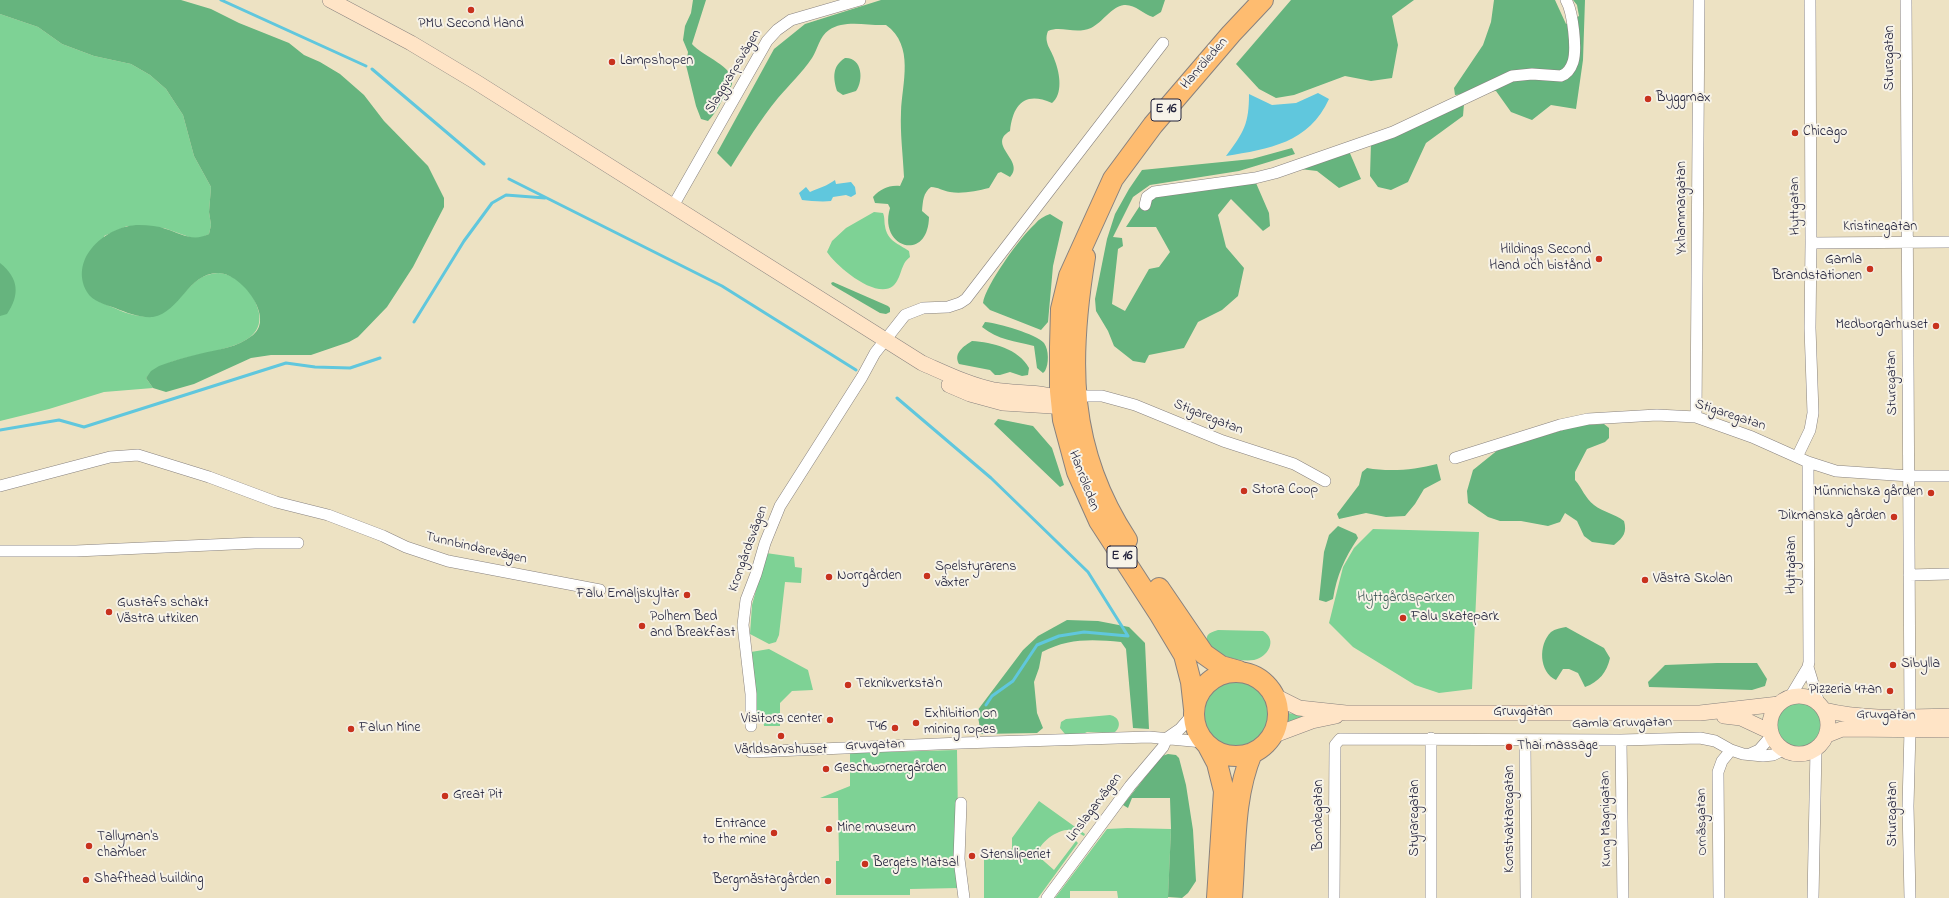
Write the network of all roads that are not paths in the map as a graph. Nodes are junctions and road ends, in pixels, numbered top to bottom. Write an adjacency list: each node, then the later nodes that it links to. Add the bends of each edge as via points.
1 (860, 0): 10 (street, Slaggvarpsvägen, via 791,20 767,41)
2 (1263, 0): 15 (highway, Hanröleden / E 16, via 1153,125 1124,162 1104,196 1089,233 1077,311 1075,357)
3 (1566, 0): 9 (street, via 1570,10 1574,51 1571,67 1561,76 1512,76 1372,140 1255,178 1154,192 1147,197)
4 (1699, 0): 16 (street, Yxhammargatan)
5 (1810, 0): 12 (street, Hyttgatan)
6 (1906, 0): 13 (street, Sturegatan)
7 (331, 1): 10 (main road, via 411,43)
8 (1163, 44): 14 (street, Krongårdsvägen, via 966,299 948,307 923,308 905,315)
9 (1145, 205)
10 (674, 206): 14 (main road)
11 (1949, 242): 13 (street, Kristinegatan)
12 (1811, 243): 13 (street, Kristinegatan); 17 (street, Hyttgatan, via 1813,413 1810,430)
13 (1907, 243): 20 (street, Sturegatan)
14 (885, 340): 15 (main road, via 922,363 944,383 970,394 1003,403 1052,406); 39 (street, Krongårdsvägen, via 780,506 765,543 746,600 743,626 751,694)
15 (1069, 398): 22 (street, Stigaregatan, via 1102,396 1134,404 1223,441 1294,464); 30 (highway, Hanröleden / E 16, via 1078,420 1089,462 1113,518 1204,654 1221,666); 34 (highway, Hanröleden / E 16, via 1064,420 1077,472 1099,520 1184,655 1191,682)
16 (1696, 417): 17 (street, Stigaregatan, via 1752,436); 18 (street, Stigaregatan, via 1636,415 1588,419 1560,425)
17 (1797, 457): 19 (street, Stigaregatan)
18 (1455, 458)
19 (1808, 462): 20 (street, Stigaregatan, via 1836,471); 29 (street, Hyttgatan)
20 (1909, 476): 21 (street, Stigaregatan); 27 (street, Sturegatan)
21 (1949, 476)
22 (1325, 481)
23 (0, 486): 28 (street, Tunnbindarevägen, via 110,457 138,455 209,477 276,502 328,515 406,547 448,560)
24 (298, 543): 25 (street, via 255,542 76,551)
25 (0, 551)
26 (1949, 574): 27 (street)
27 (1909, 575): 38 (street, Sturegatan)
28 (600, 590)
29 (1808, 667): 32 (street); 33 (street, Hyttgatan)
30 (1239, 671): 31 (highway, E 16, via 1257,677); 34 (highway, via 1221,674 1209,681 1200,692)
31 (1275, 696): 35 (main road, Gruvgatan, via 1299,708); 43 (highway, via 1278,719)
32 (1784, 700): 33 (main road, via 1808,697); 36 (main road, Gruvgatan); 41 (main road, via 1771,717)
33 (1822, 706): 38 (main road, Gruvgatan, via 1843,715); 42 (main road, via 1828,722)
34 (1193, 711): 44 (street, via 1180,729); 49 (highway, E 16, via 1197,731)
35 (1346, 713): 36 (main road, Gruvgatan); 43 (main road, Gruvgatan, via 1312,721)
36 (1700, 713): 41 (main road, Gruvgatan, via 1741,718)
37 (1949, 716): 38 (main road, Gruvgatan)
38 (1910, 723): 40 (main road, Gruvgatan); 42 (main road, Gruvgatan, via 1842,729); 67 (street, Sturegatan)
39 (751, 726)
40 (1949, 730)
41 (1771, 734): 52 (main road); 55 (street, via 1760,750)
42 (1827, 735): 50 (main road)
43 (1272, 736): 54 (highway)
44 (1167, 738): 49 (street, Gruvgatan); 53 (street, Gruvgatan); 58 (street, Linslagarvägen, via 1163,747 1130,786)
45 (1344, 738): 46 (street, Gamla Gruvgatan); 61 (street, Bondegatan, via 1336,742)
46 (1431, 738): 47 (street, Gamla Gruvgatan); 62 (street, Styraregatan)
47 (1526, 740): 48 (street, Gamla Gruvgatan); 63 (street, Konstvaktaregatan)
48 (1621, 740): 51 (street, Gamla Gruvgatan, via 1709,739); 64 (street, Kung Magnigatan)
49 (1206, 744): 54 (highway, via 1228,756); 59 (highway, E 16, via 1217,763 1224,791)
50 (1816, 749): 52 (main road, via 1800,754); 66 (street)
51 (1731, 750): 55 (street, Gamla Gruvgatan); 65 (street, Ornäsgatan, via 1722,761 1718,772)
52 (1783, 750): 55 (street, Gamla Gruvgatan, via 1773,755)
53 (751, 752)
54 (1252, 753): 60 (highway, via 1240,791)
55 (1750, 754)
56 (961, 803): 57 (street, via 959,859)
57 (964, 898)
58 (1047, 898)
59 (1217, 898)
60 (1232, 898)
61 (1334, 898)
62 (1431, 898)
63 (1526, 898)
64 (1623, 898)
65 (1719, 898)
66 (1813, 898)
67 (1910, 898)

